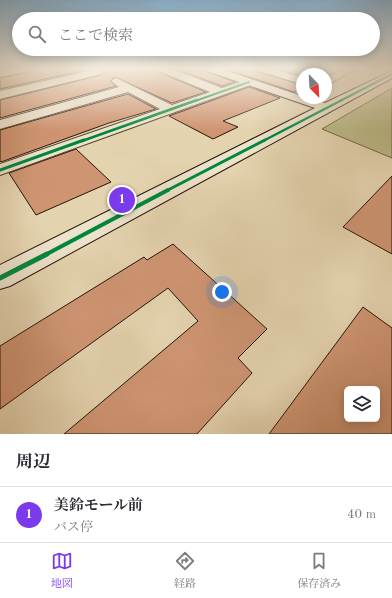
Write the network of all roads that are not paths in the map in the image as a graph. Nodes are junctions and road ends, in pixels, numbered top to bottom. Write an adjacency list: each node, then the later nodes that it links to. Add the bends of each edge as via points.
1 (23, 89): 9 (street)
2 (125, 89): 12 (street)
3 (131, 89): 11 (street)
4 (215, 89): 8 (street)
5 (229, 89): 8 (street)
6 (270, 89): 10 (street)
7 (362, 89): 10 (street)
8 (222, 92): 11 (street)
9 (0, 95)
10 (326, 108): 14 (street)
11 (172, 110): 13 (street)
12 (0, 125)
13 (0, 170)
14 (0, 278)

